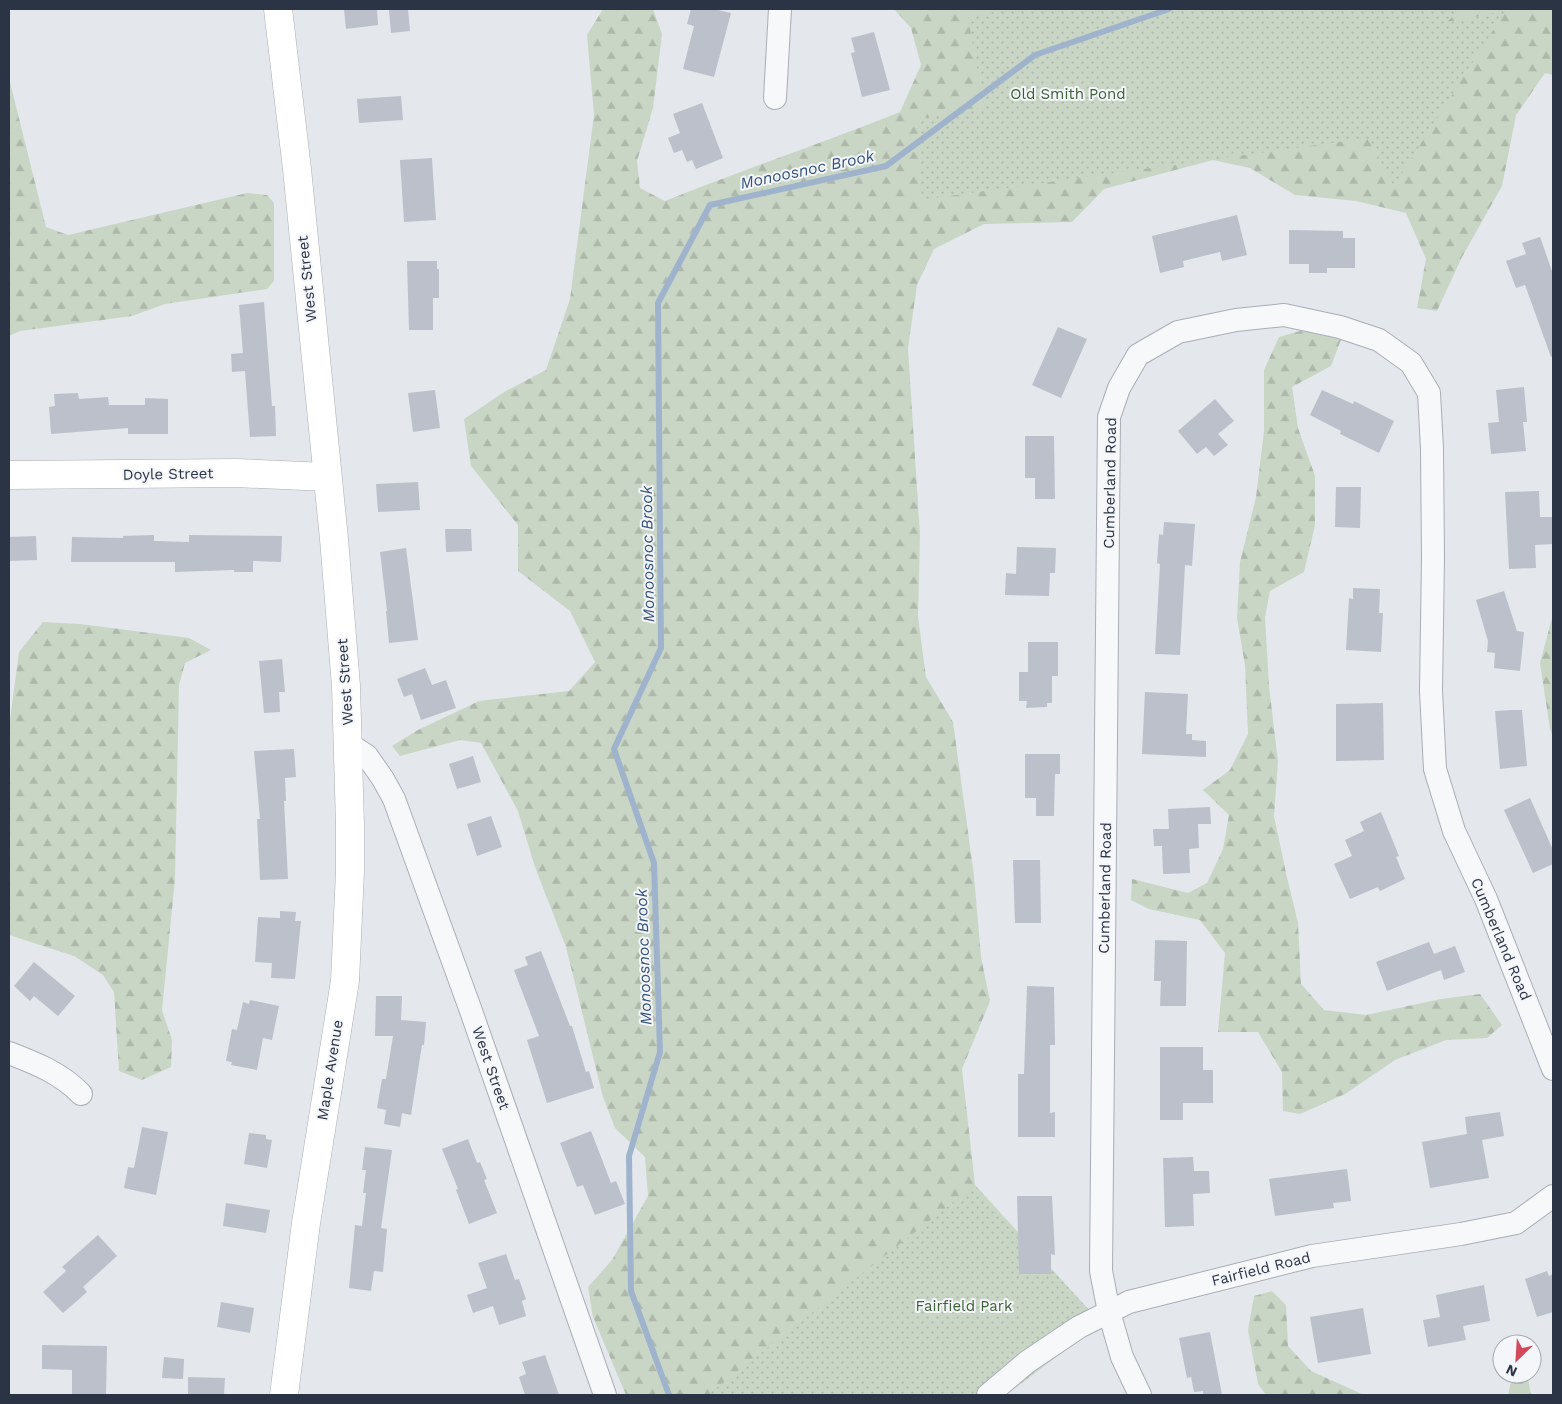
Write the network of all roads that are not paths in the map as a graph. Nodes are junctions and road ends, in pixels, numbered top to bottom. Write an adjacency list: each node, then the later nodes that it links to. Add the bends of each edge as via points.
1 (278, 9): 5 (main road, West Street)
2 (780, 9): 3 (street)
3 (775, 98)
4 (9, 475): 5 (main road, Doyle Street, via 236,473)
5 (327, 477): 6 (main road, West Street)
6 (349, 744): 12 (main road, Maple Avenue, via 350,871 345,981 306,1223); 13 (street, West Street, via 368,756 394,799)
7 (9, 1053): 9 (street, via 59,1075)
8 (1553, 1068): 11 (street, Cumberland Road, via 1486,898 1454,830 1435,769 1431,691 1433,557 1429,393 1410,364 1379,340 1340,327 1284,315 1236,320 1178,332 1138,355 1119,388 1110,417 1101,1271)
9 (81, 1094)
10 (1553, 1196): 11 (street, Fairfield Road, via 1516,1223 1312,1256 1129,1302)
11 (1109, 1312): 14 (street, Fairfield Road, via 1079,1327 1027,1362); 15 (street, Cumberland Road, via 1122,1357)
12 (284, 1395)
13 (605, 1395)
14 (988, 1395)
15 (1140, 1395)

